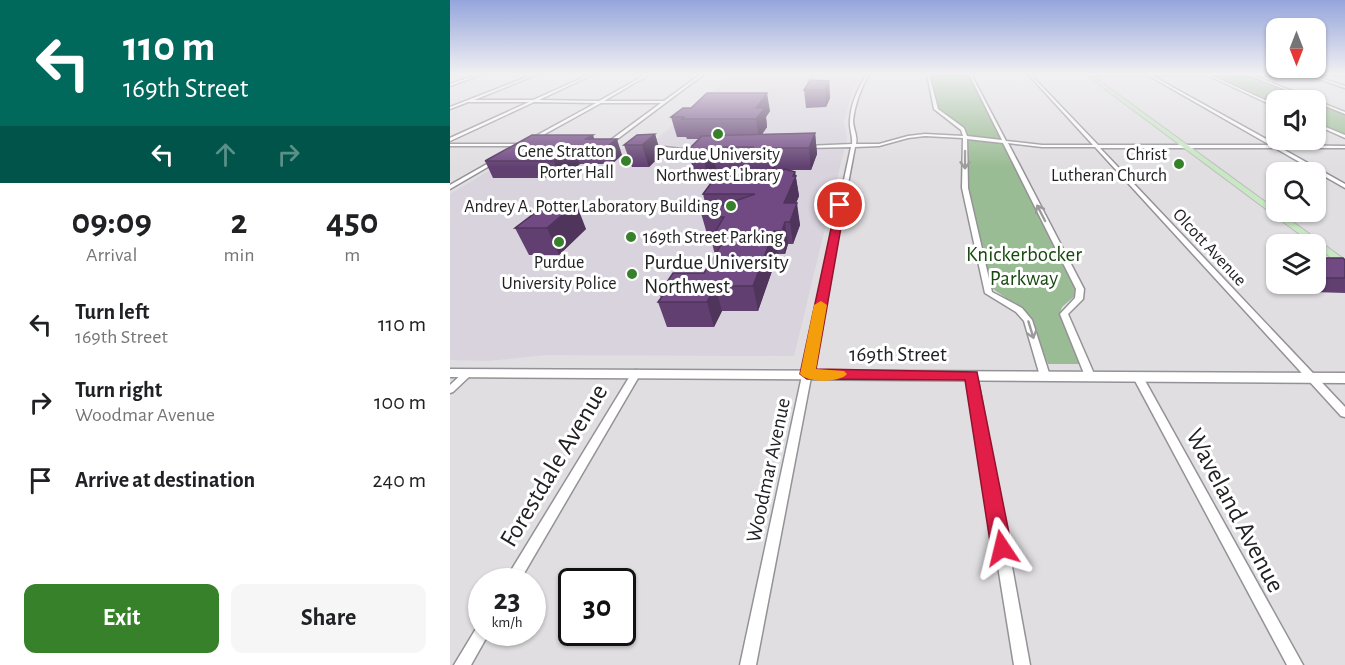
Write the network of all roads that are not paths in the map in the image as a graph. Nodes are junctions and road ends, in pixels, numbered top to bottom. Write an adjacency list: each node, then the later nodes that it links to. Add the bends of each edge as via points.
1 (525, 105): 15 (street)
2 (594, 105): 17 (street)
3 (661, 105): 22 (street)
4 (854, 105): 25 (street, Woodmar Avenue, via 850,122 855,135)
5 (935, 105): 13 (street, via 963,129)
6 (986, 105): 18 (street)
7 (1058, 105): 26 (street, Olcott Avenue)
8 (1129, 105): 27 (main road)
9 (1202, 105): 16 (street)
10 (1326, 105): 11 (street)
11 (1345, 113)
12 (1326, 128): 14 (street)
13 (965, 137): 18 (street); 25 (street, via 925,135 879,145); 44 (street, one-way to 44, via 965,188 989,293 1020,310 1028,320)
14 (1345, 137)
15 (450, 140)
16 (1266, 141)
17 (533, 143): 20 (street)
18 (1006, 144): 26 (street); 45 (street, one-way to 18, via 1064,314 1079,299 1080,289)
19 (450, 145): 20 (street)
20 (523, 145): 33 (street)
21 (595, 146): 22 (street)
22 (605, 146): 23 (street)
23 (616, 146)
24 (636, 146): 34 (street)
25 (852, 146): 31 (street); 42 (street, Woodmar Avenue)
26 (1097, 146): 27 (street); 47 (street, Olcott Avenue)
27 (1184, 147): 28 (street); 38 (main road)
28 (1266, 147)
29 (1326, 147): 30 (street)
30 (1345, 147)
31 (801, 148)
32 (1281, 150): 36 (street)
33 (514, 151)
34 (708, 152)
35 (505, 156): 37 (street)
36 (1345, 186)
37 (450, 187)
38 (1345, 265)
39 (450, 373): 40 (street, 169th Street)
40 (468, 373): 41 (street, 169th Street); 49 (street)
41 (636, 373): 42 (street, 169th Street); 51 (street, Forestdale Avenue)
42 (807, 374): 43 (street, 169th Street); 54 (street, Woodmar Avenue)
43 (972, 375): 44 (street, 169th Street); 55 (street)
44 (1045, 376): 45 (street, 169th Street)
45 (1090, 376): 46 (street, 169th Street)
46 (1138, 376): 47 (street, 169th Street); 56 (street, Waveland Avenue)
47 (1313, 378): 48 (street, 169th Street); 50 (street, Olcott Avenue)
48 (1345, 378)
49 (450, 390)
50 (1345, 413)
51 (519, 568)
52 (474, 646): 53 (street)
53 (462, 665)
54 (747, 665)
55 (1022, 665)
56 (1295, 665)

